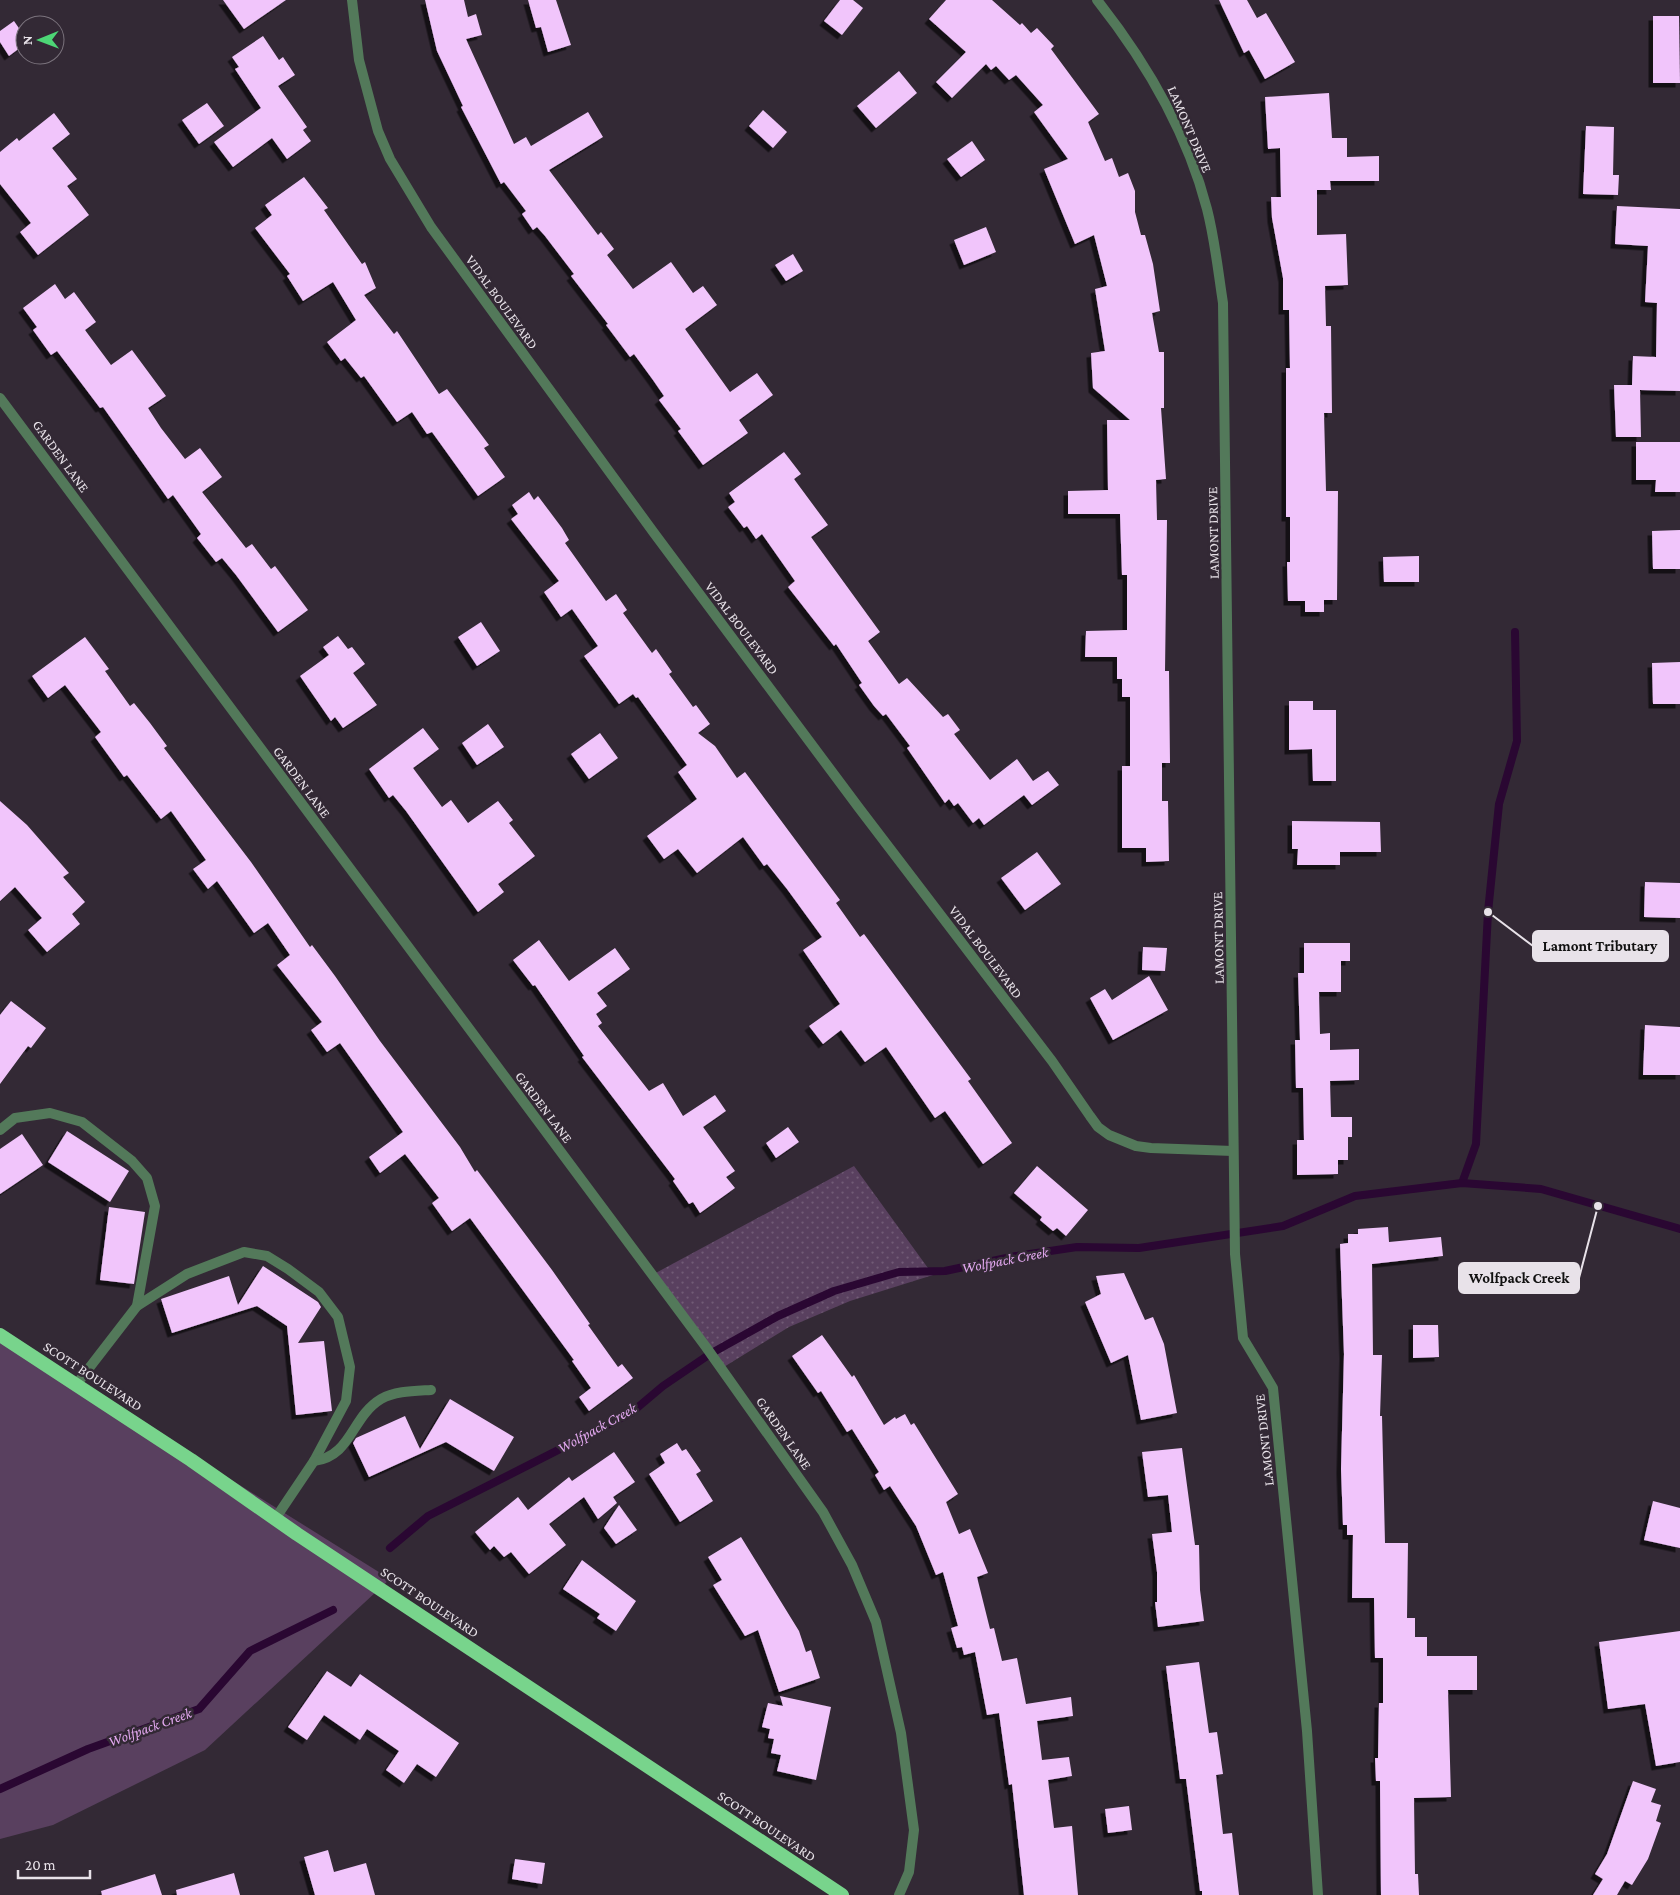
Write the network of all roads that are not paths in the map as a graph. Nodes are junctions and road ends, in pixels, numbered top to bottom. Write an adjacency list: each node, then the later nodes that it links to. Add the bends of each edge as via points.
1 (352, 0): 5 (street, VIDAL BOULEVARD, via 359,60 378,131 431,228 858,808 1052,1061 1098,1127 1136,1146)
2 (1097, 0): 5 (street, LAMONT DRIVE, via 1141,59 1176,127 1206,208 1223,303)
3 (0, 398): 13 (street, GARDEN LANE, via 706,1347 823,1512 852,1565 876,1622 901,1733 914,1830 909,1872)
4 (0, 1130): 6 (street, via 15,1118 50,1113 82,1122 132,1161 147,1178 154,1206)
5 (1233, 1151): 14 (street, LAMONT DRIVE, via 1235,1254 1243,1338 1273,1388 1307,1731)
6 (137, 1306): 8 (street); 10 (street, via 187,1274 244,1252 267,1256 319,1292 338,1317 350,1367 346,1401)
7 (0, 1335): 8 (highway, SCOTT BOULEVARD)
8 (76, 1385): 11 (highway, SCOTT BOULEVARD)
9 (431, 1390): 10 (street, via 400,1392 381,1399 366,1412 339,1452 327,1460)
10 (314, 1461): 11 (street)
11 (276, 1519): 12 (highway, SCOTT BOULEVARD)
12 (842, 1895)
13 (899, 1895)
14 (1318, 1895)

